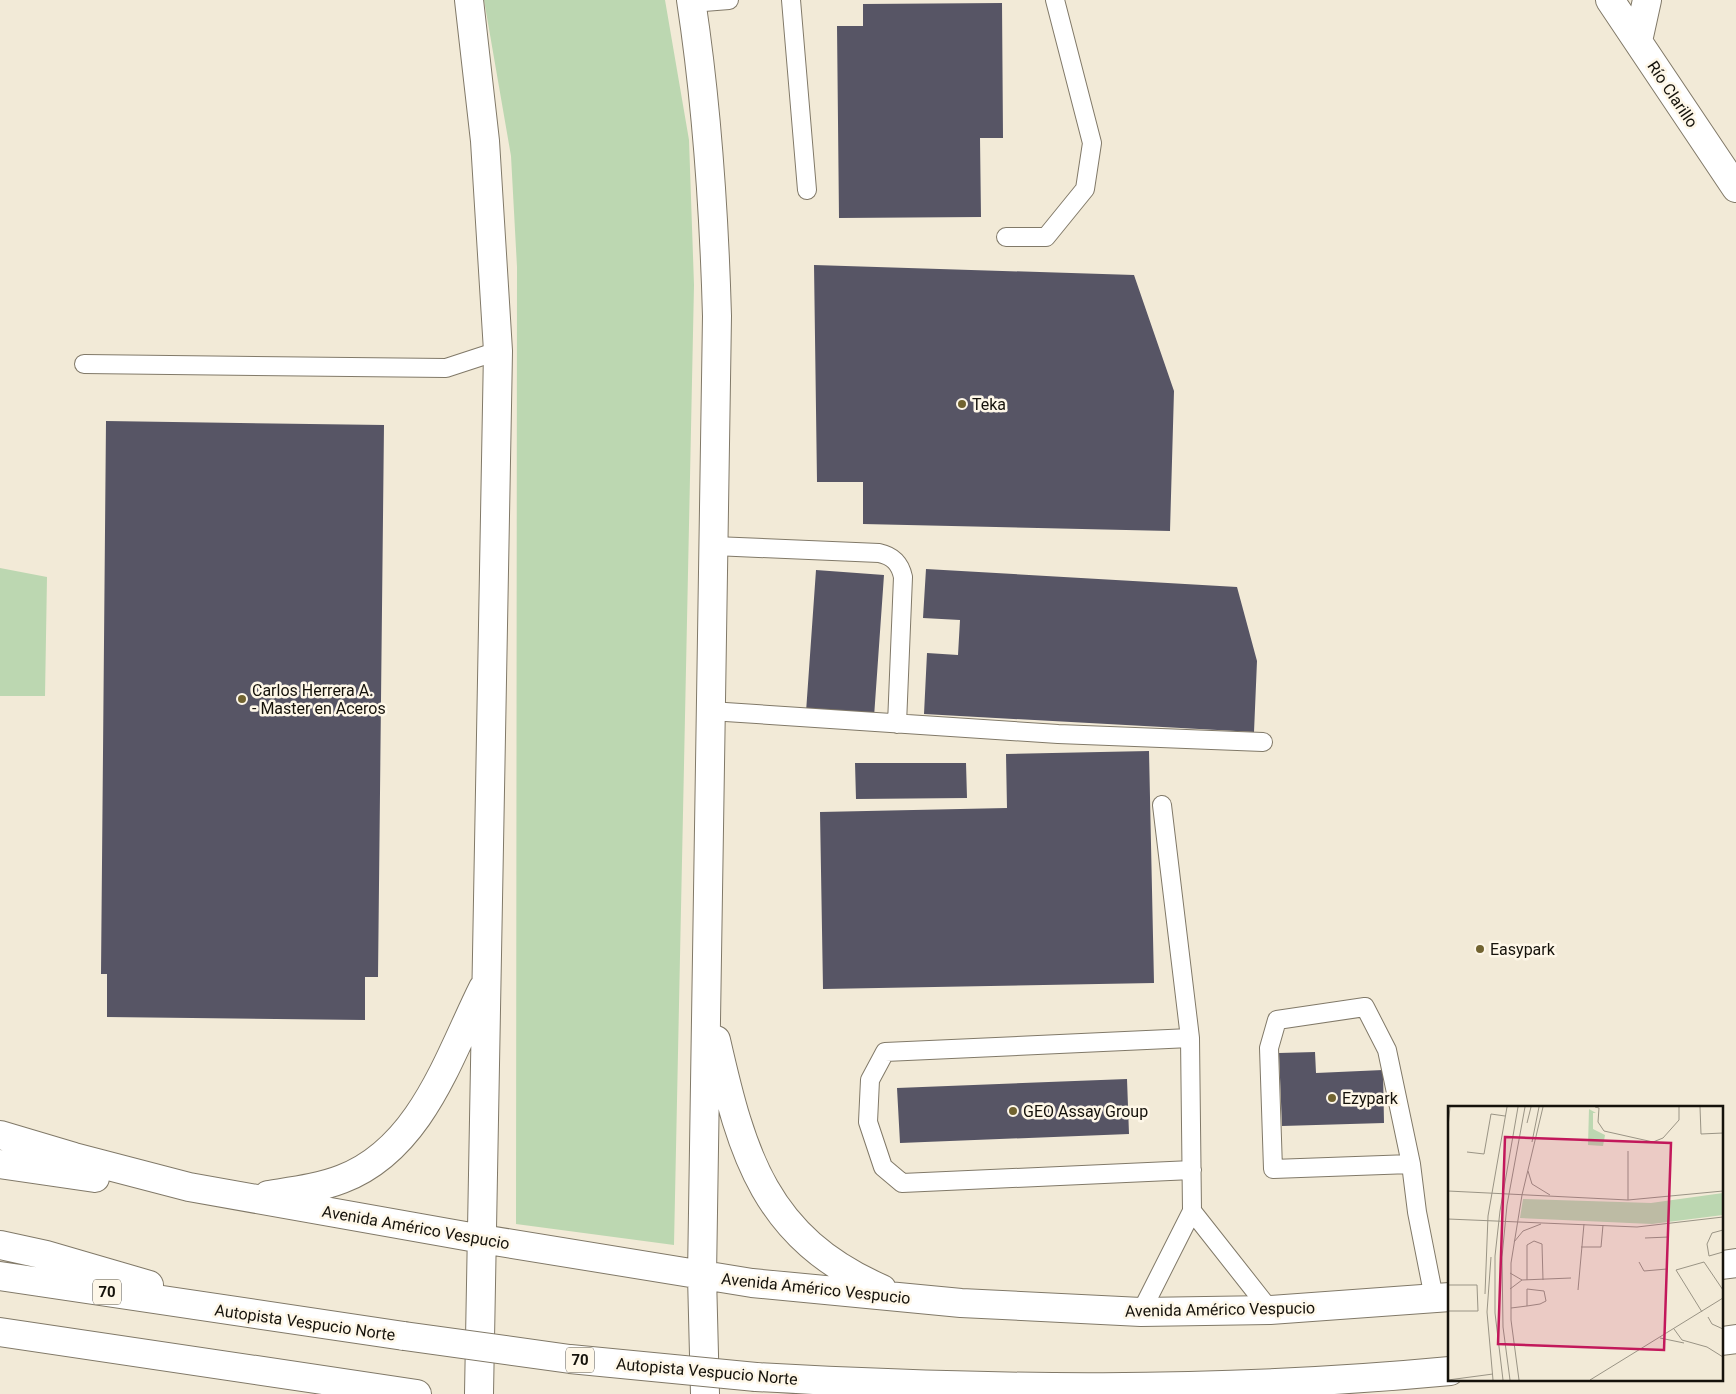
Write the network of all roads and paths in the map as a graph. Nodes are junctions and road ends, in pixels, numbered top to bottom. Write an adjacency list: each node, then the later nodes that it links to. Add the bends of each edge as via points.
1 (469, 0): 12 (main road, via 485,141)
2 (729, 0): 7 (lane)
3 (790, 0): 10 (lane)
4 (1055, 0): 11 (lane, via 1092,142 1085,189 1046,237)
5 (1610, 0): 8 (main road, Río Clarillo)
6 (1647, 0): 8 (main road)
7 (691, 1): 14 (main road, via 706,120 716,266)
8 (1638, 41): 9 (main road, Río Clarillo)
9 (1736, 188)
10 (807, 190)
11 (1006, 237)
12 (498, 351): 13 (lane, via 446,368); 19 (main road)
13 (84, 364)
14 (714, 546): 15 (main road); 16 (lane, via 885,554 897,562 903,577)
15 (710, 711): 16 (lane); 20 (main road)
16 (897, 724): 17 (lane)
17 (1263, 742)
18 (1162, 805): 21 (lane)
19 (486, 982): 27 (main road, via 434,1091 403,1134 384,1153 364,1169 343,1179); 29 (main road)
20 (706, 995): 32 (main road); 33 (main road, via 736,1122 748,1158 780,1214 812,1248 841,1269)
21 (1190, 1038): 25 (lane); 25 (lane, via 885,1052 870,1080 868,1122 883,1167 902,1183)
22 (0, 1134): 26 (main road, Avenida Américo Vespucio)
23 (0, 1164): 26 (main road, Avenida Américo Vespucio, via 116,1181)
24 (1412, 1164): 24 (lane, via 1272,1169 1269,1048 1277,1020 1365,1007 1387,1050); 34 (lane, via 1417,1212)
25 (1192, 1170): 28 (lane)
26 (189, 1187): 27 (main road, Avenida Américo Vespucio)
27 (251, 1198): 29 (main road, Avenida Américo Vespucio)
28 (1192, 1211): 36 (lane); 37 (lane)
29 (482, 1239): 32 (main road, Avenida Américo Vespucio); 41 (main road)
30 (0, 1245): 35 (main road, via 140,1281)
31 (0, 1276): 35 (main road, Autopista Vespucio Norte / 70)
32 (702, 1276): 33 (main road, Avenida Américo Vespucio); 42 (main road)
33 (902, 1297): 37 (main road, Avenida Américo Vespucio, via 1053,1309)
34 (1442, 1297): 36 (main road, Avenida Américo Vespucio)
35 (214, 1308): 39 (main road, Autopista Vespucio Norte / 70, bridge, via 570,1359 756,1377 913,1385 1096,1388 1280,1382)
36 (1270, 1310): 37 (main road, Avenida Américo Vespucio)
37 (1141, 1312)
38 (0, 1332): 40 (main road)
39 (1448, 1371)
40 (405, 1392)
41 (478, 1394)
42 (705, 1394)

